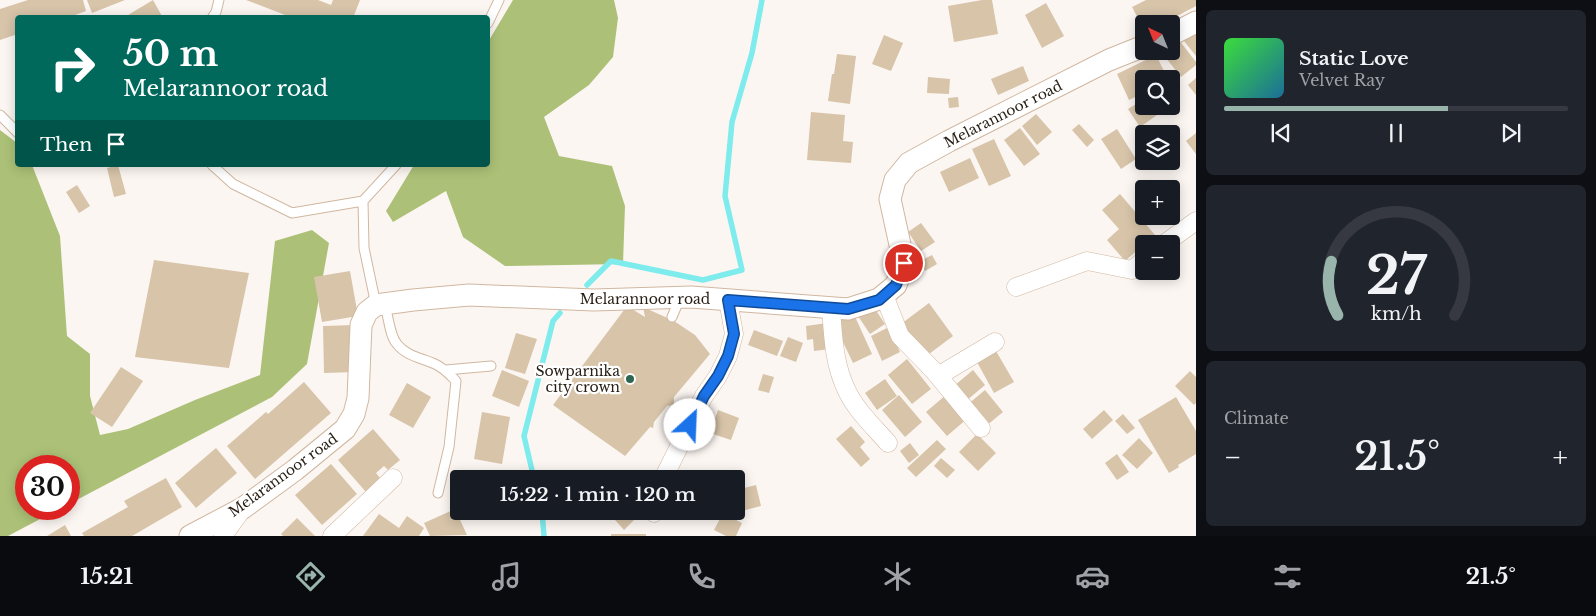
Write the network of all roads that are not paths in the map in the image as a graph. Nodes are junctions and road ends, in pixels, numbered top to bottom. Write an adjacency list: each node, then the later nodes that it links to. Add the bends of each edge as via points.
1 (219, 0): 3 (lane)
2 (499, 0): 4 (lane)
3 (214, 15)
4 (490, 19)
5 (1196, 22): 6 (street)
6 (1180, 30)
7 (1135, 50): 17 (street, Melarannoor road, via 908,163 895,180 890,200 904,263 896,285)
8 (0, 115): 9 (lane)
9 (15, 130)
10 (214, 167): 12 (lane, via 232,184 292,212)
11 (394, 167): 12 (lane)
12 (363, 201): 20 (lane, via 364,248)
13 (1196, 221): 14 (street)
14 (1177, 235)
15 (1135, 268): 16 (street, via 1132,270 1087,261)
16 (1016, 288)
17 (884, 295): 21 (street, Melarannoor road, via 879,300 848,309); 26 (street, via 900,336)
18 (680, 298): 19 (street, Melarannoor road); 20 (street, Melarannoor road, via 594,300 469,295); 22 (lane)
19 (728, 300): 21 (street, Melarannoor road); 29 (street, via 734,334 728,356)
20 (380, 304): 25 (lane, via 388,315 396,343 405,352); 32 (street, Melarannoor road, via 367,312 360,325 358,398 346,429)
21 (831, 308): 28 (street, via 834,343 847,393)
22 (672, 317)
23 (995, 342): 26 (street)
24 (490, 366): 25 (lane)
25 (446, 370): 31 (lane, via 456,381 449,448)
26 (938, 376): 27 (street)
27 (981, 428)
28 (888, 442)
29 (667, 470)
30 (393, 478): 35 (street)
31 (438, 493)
32 (244, 508): 33 (street, Melarannoor road); 34 (street)
33 (190, 536)
34 (223, 536)
35 (332, 536)

